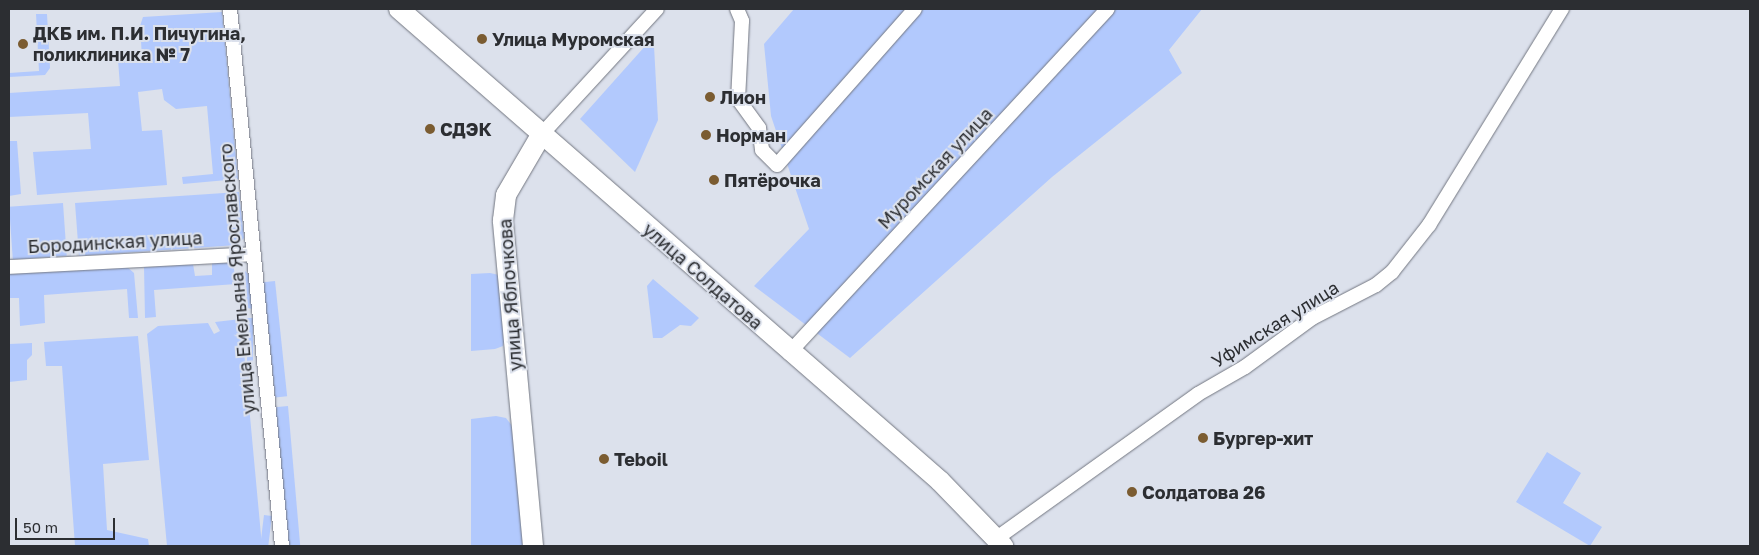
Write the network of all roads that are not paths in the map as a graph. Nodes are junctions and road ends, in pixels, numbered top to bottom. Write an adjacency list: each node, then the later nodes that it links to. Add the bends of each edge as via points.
1 (230, 9): 9 (street, улица Емельяна Ярославского)
2 (400, 9): 8 (main road, улица Солдатова)
3 (658, 9): 8 (street, улица Яблочкова)
4 (737, 9): 5 (street, via 742,21 738,99 759,128 762,150 777,165)
5 (915, 9)
6 (1108, 9): 11 (street, Муромская улица)
7 (1562, 9): 12 (street, Уфимская улица, via 1429,225 1392,272 1376,285 1312,318 1245,367 1198,394)
8 (541, 135): 11 (main road, улица Солдатова); 14 (main road, улица Яблочкова, via 506,195 503,220)
9 (254, 254): 10 (street, Бородинская улица); 13 (street, улица Емельяна Ярославского)
10 (9, 266)
11 (789, 353): 12 (main road, улица Солдатова, via 940,481)
12 (1000, 542)
13 (282, 546)
14 (533, 546)

